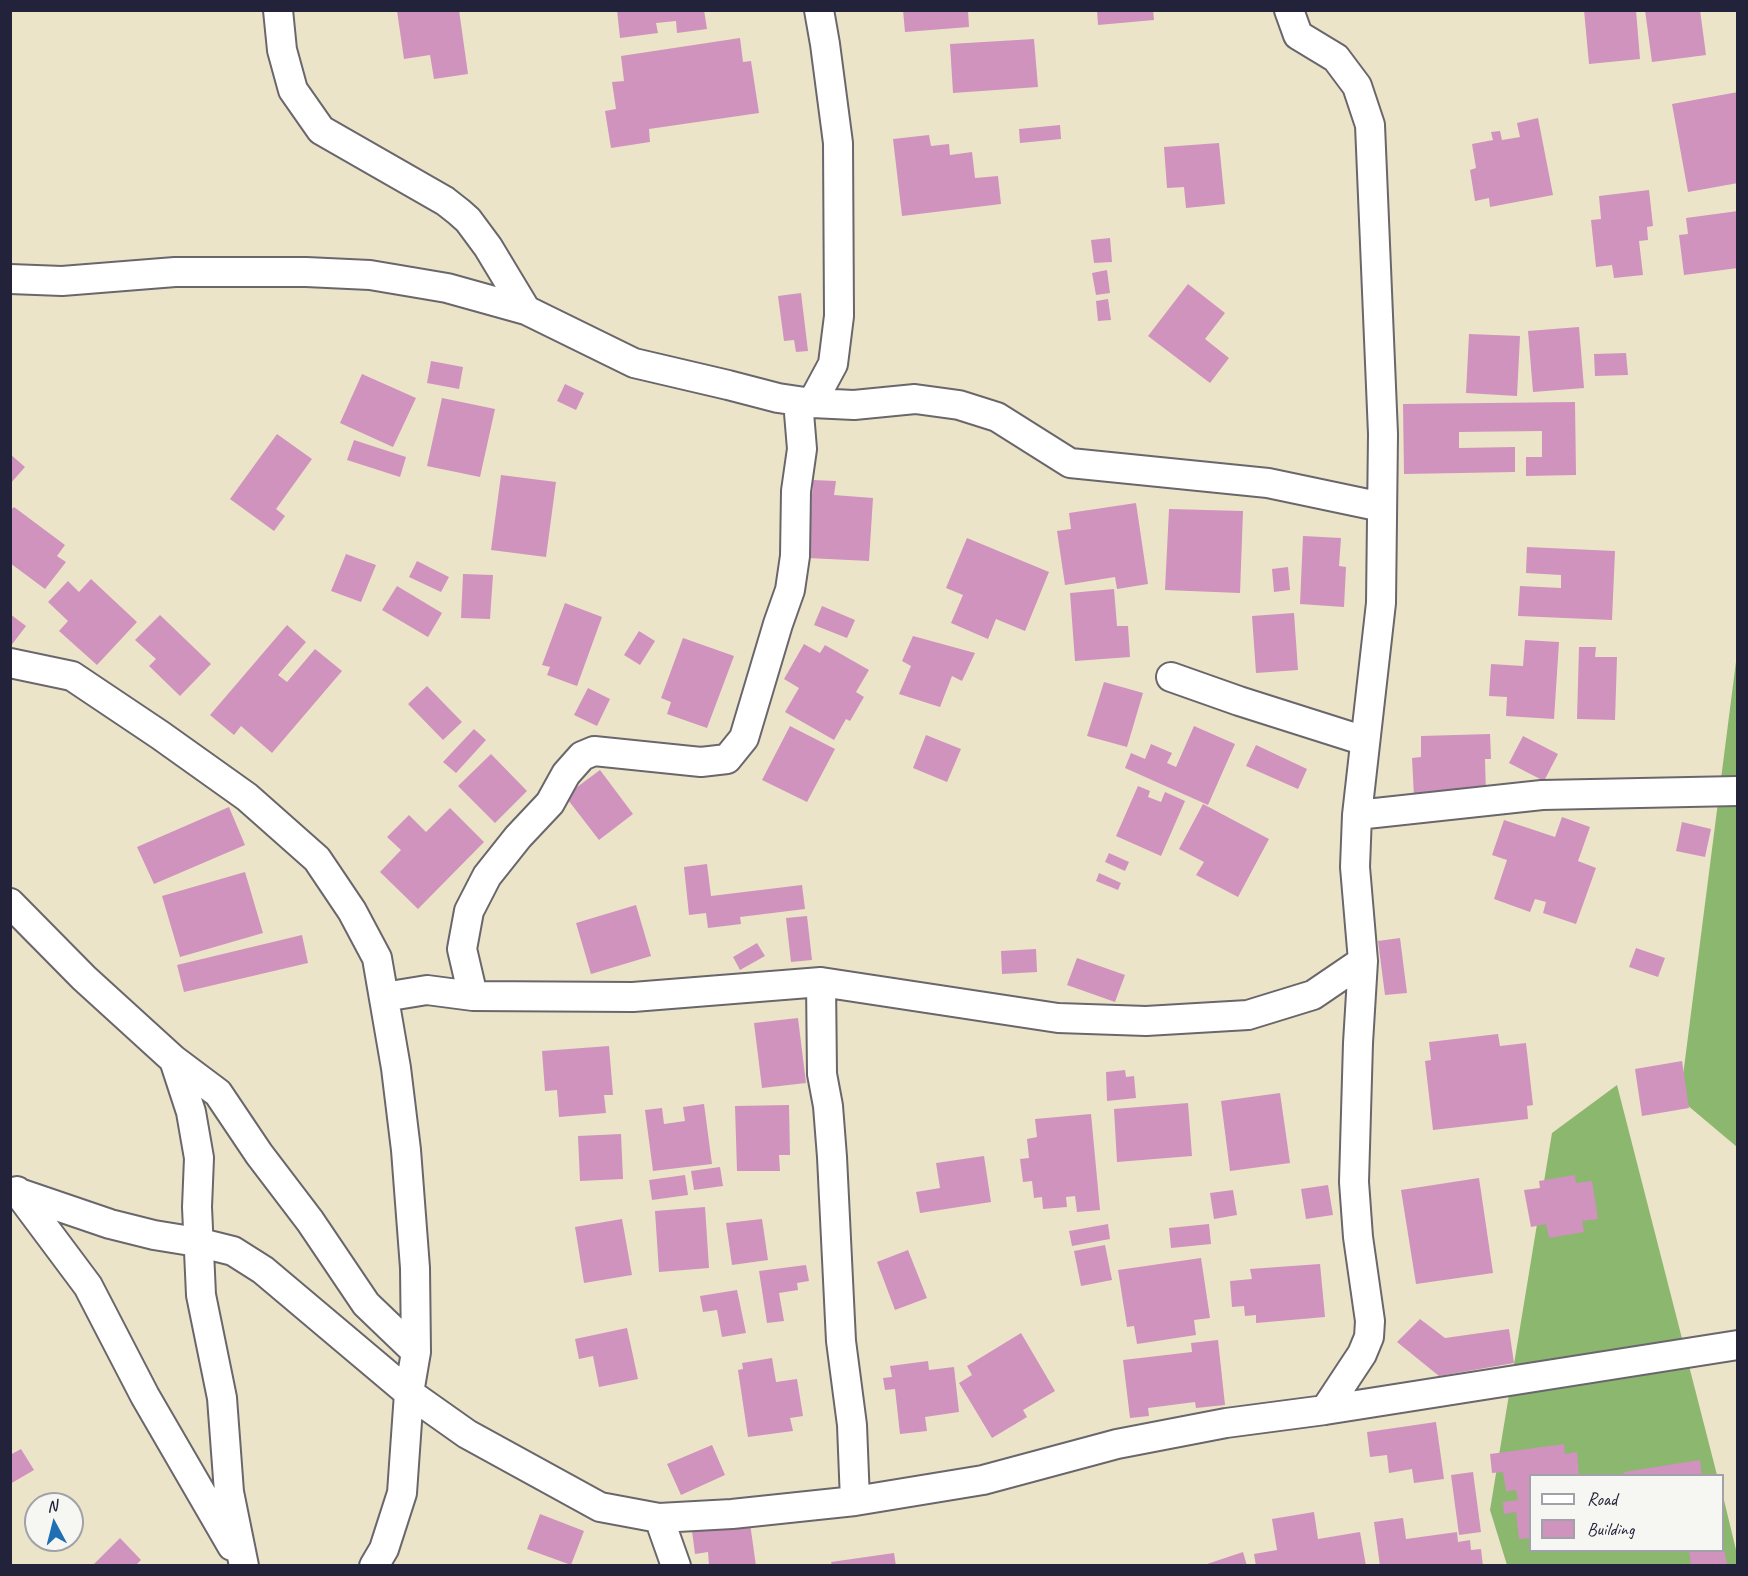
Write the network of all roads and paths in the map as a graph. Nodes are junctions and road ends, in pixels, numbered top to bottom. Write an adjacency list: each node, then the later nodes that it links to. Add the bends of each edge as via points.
1 (278, 10): 5 (street, via 282,50 293,90 321,130 459,212 488,247)
2 (819, 10): 6 (street, via 838,143 839,316 833,364)
3 (1289, 10): 7 (street, via 1298,35 1336,58 1357,86 1370,125 1383,434)
4 (10, 279): 5 (street, via 62,282 175,272 370,275 447,288)
5 (526, 310): 6 (street, via 634,363)
6 (805, 402): 7 (street, via 854,405 915,399 959,405 997,417 1070,463 1268,483); 16 (street, via 790,591 744,738 727,759 701,762 594,751 582,756 566,774 550,803 487,876 469,911 462,949)
7 (1382, 507): 10 (street, via 1381,603)
8 (10, 663): 17 (street, via 72,676 256,805 317,859 377,958)
9 (1171, 677): 10 (street)
10 (1365, 741): 12 (street)
11 (1737, 791): 12 (street, via 1542,795)
12 (1357, 815): 14 (street, via 1355,867)
13 (10, 903): 18 (street, via 84,978)
14 (1363, 962): 15 (street, via 1312,994 1248,1015 1146,1021 1058,1018); 24 (street, via 1354,1182 1369,1337)
15 (821, 982): 16 (street, via 633,997); 25 (street, via 822,1074 832,1157 841,1341 852,1425)
16 (473, 996): 17 (street, via 427,990)
17 (384, 997): 22 (street, via 406,1150 415,1268)
18 (174, 1060): 20 (street, via 191,1112 199,1158); 22 (street, via 218,1094 366,1304)
19 (15, 1190): 20 (street, via 110,1224); 27 (street, via 88,1286 145,1396)
20 (197, 1242): 23 (street, via 233,1251 264,1270); 27 (street, via 201,1295 222,1398 229,1492)
21 (1737, 1345): 24 (street)
22 (416, 1352): 23 (street)
23 (409, 1393): 26 (street, via 467,1434 600,1507); 28 (street, via 402,1493 384,1549)
24 (1325, 1410): 25 (street, via 1193,1429 1117,1444 983,1480)
25 (855, 1501): 26 (street, via 732,1515)
26 (658, 1518): 29 (street)
27 (244, 1566)
28 (374, 1566)
29 (676, 1566)

